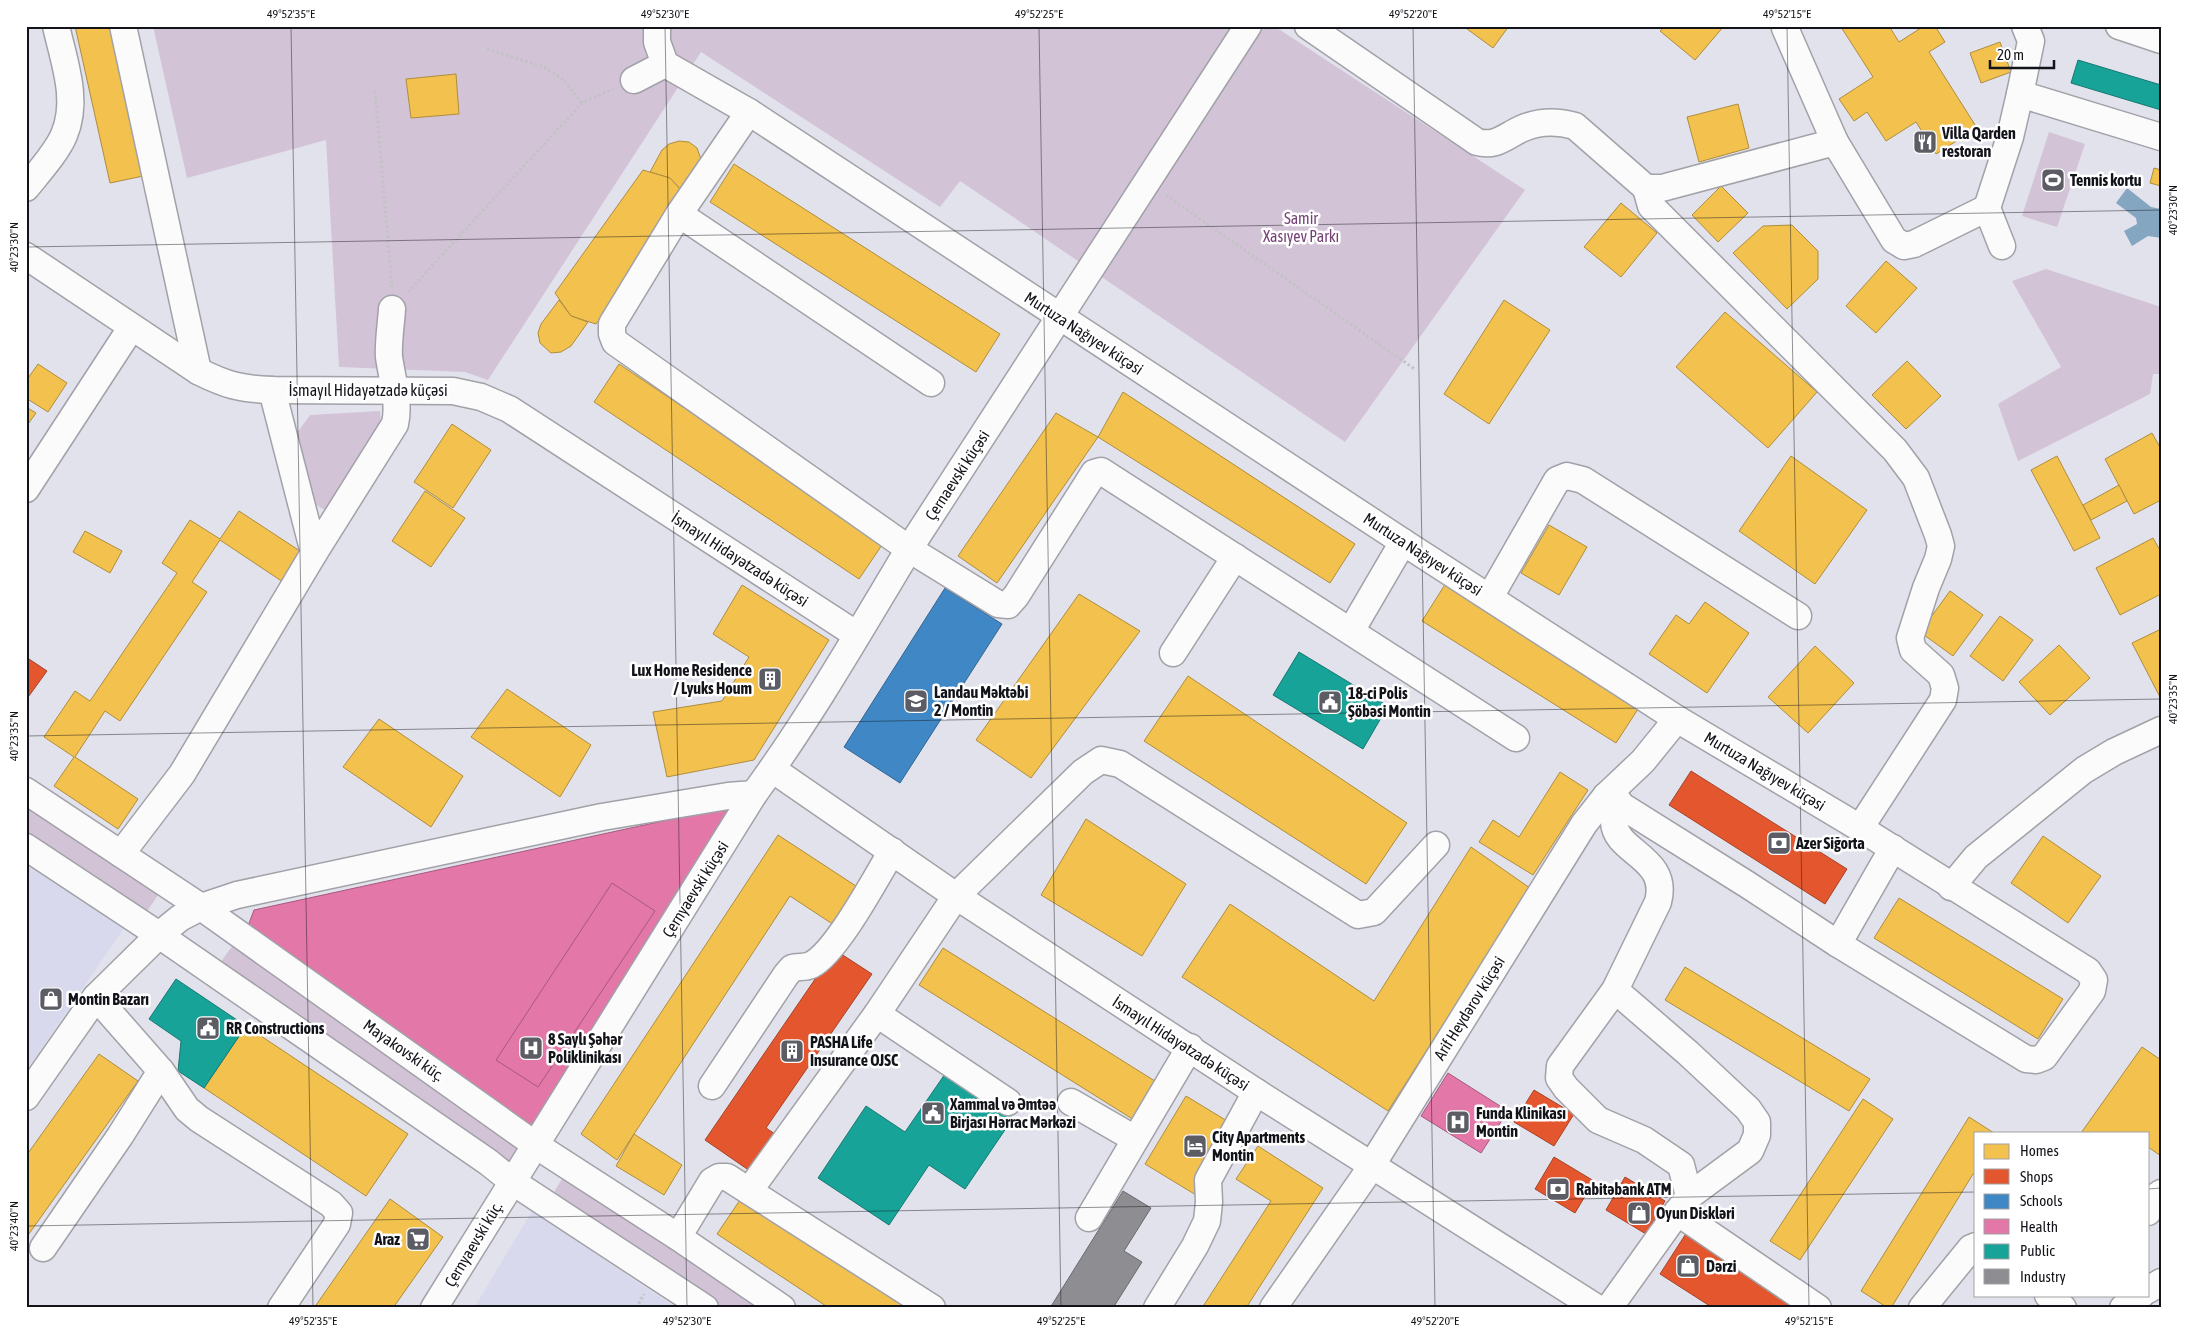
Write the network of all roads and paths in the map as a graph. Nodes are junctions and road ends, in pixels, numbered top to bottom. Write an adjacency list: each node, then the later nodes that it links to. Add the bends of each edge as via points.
1 (56, 26): 20 (street, via 72,94 69,121 64,137)
2 (123, 26): 30 (street)
3 (657, 26): 11 (street, via 657,42)
4 (1248, 26): 19 (street, Çernaevski küçəsi)
5 (1308, 26): 21 (street, via 1477,142 1488,145 1522,128 1561,122 1575,126)
6 (2025, 26): 14 (street, via 2031,41)
7 (2119, 26): 9 (street)
8 (1785, 28): 18 (street)
9 (2161, 40)
10 (486, 49): 15 (path, via 544,67 564,80)
11 (665, 64): 12 (street); 16 (street, Murtuza Nağıyev küçəsi)
12 (634, 80): 15 (path)
13 (375, 91): 26 (path, via 392,272)
14 (2020, 94): 17 (street); 22 (street)
15 (582, 103): 26 (path)
16 (750, 112): 23 (street); 27 (street, Murtuza Nağıyev küçəsi)
17 (2161, 137)
18 (1836, 142): 21 (street, via 1662,188); 22 (street, via 1894,240 1904,246)
19 (1146, 181): 27 (street, Çernaevski küçəsi); 29 (path)
20 (26, 188)
21 (1646, 188): 51 (street, via 1651,206 1895,450 1916,478 1938,535 1938,560 1910,638 1913,650 1941,675 1944,700)
22 (1987, 208): 24 (street)
23 (679, 214): 31 (street); 36 (street, via 612,324 615,342)
24 (2002, 246)
25 (26, 256): 28 (street, İsmayıl Hidayətzadə küçəsi)
26 (392, 309): 33 (street, via 389,355)
27 (1059, 316): 35 (street, Murtuza Nağıyev küçəsi); 36 (street, Çernaevski küçəsi)
28 (131, 328): 30 (street, İsmayıl Hidayətzadə küçəsi); 34 (street)
29 (1416, 370)
30 (198, 371): 32 (street, İsmayıl Hidayətzadə küçəsi, via 225,384)
31 (931, 383)
32 (272, 390): 33 (street, İsmayıl Hidayətzadə küçəsi); 37 (street)
33 (395, 390): 37 (street, via 395,424); 42 (street, İsmayıl Hidayətzadə küçəsi, via 454,391 509,409)
34 (26, 489)
35 (1403, 542): 39 (street, Murtuza Nağıyev küçəsi); 41 (street)
36 (909, 549): 38 (street, via 998,604 1008,605 1094,473 1101,471); 42 (street, Çernaevski küçəsi)
37 (314, 553): 56 (street, via 182,774)
38 (1235, 557): 41 (street); 43 (street)
39 (1490, 597): 40 (street, via 1557,480 1567,476 1583,480); 44 (street, Murtuza Nağıyev küçəsi)
40 (1798, 616)
41 (1350, 631): 46 (street)
42 (857, 635): 47 (street, Çernyaevski küçəsi)
43 (1173, 653)
44 (1677, 719): 50 (street, Arif Heydərov küçəsi); 51 (street, Murtuza Nağıyev küçəsi)
45 (2161, 730): 57 (street, via 2084,770 1976,857)
46 (1516, 738)
47 (772, 769): 49 (street, Çernyaevski küçəsi); 55 (street, İsmayıl Hidayətzadə küçəsi)
48 (26, 791): 56 (street, Mayakovski küç.)
49 (754, 794): 59 (street, via 602,817 237,895); 73 (street, Çernyaevski küçəsi)
50 (1612, 799): 61 (street); 62 (street, via 1617,833 1659,877 1661,891); 74 (street, Arif Heydərov küçəsi, via 1584,824)
51 (1860, 828): 54 (street, Murtuza Nağıyev küçəsi)
52 (26, 846): 60 (street)
53 (1436, 846): 58 (street, via 1374,912 1358,915 1120,764 1102,760 1083,772)
54 (1893, 848): 57 (street, Murtuza Nağıyev küçəsi); 61 (street)
55 (892, 851): 58 (street, İsmayıl Hidayətzadə küçəsi); 67 (street, via 841,935 816,962 792,968 786,975)
56 (121, 854): 59 (street, Mayakovski küç.)
57 (1950, 886): 61 (street, Murtuza Nağıyev küçəsi, via 2088,972 2094,980 2092,991 2044,1057 2026,1059)
58 (956, 896): 64 (street); 65 (street, İsmayıl Hidayətzadə küçəsi)
59 (202, 907): 60 (street, via 180,918); 73 (street, Mayakovski küç.)
60 (159, 935): 63 (street); 75 (street, via 488,1162)
61 (1838, 944)
62 (1614, 990): 78 (street, via 1560,1066 1559,1078 1598,1120 1644,1140 1682,1165); 78 (street, via 1702,1066 1758,1122 1750,1151)
63 (96, 997): 66 (street); 69 (street)
64 (877, 1014): 70 (street); 76 (street)
65 (1190, 1047): 68 (street, İsmayıl Hidayətzadə küçəsi); 72 (street)
66 (161, 1071): 83 (street); 87 (street, via 187,1109 199,1119 331,1204 338,1213 336,1224)
67 (712, 1086)
68 (1256, 1092): 74 (street, İsmayıl Hidayətzadə küçəsi); 92 (street, via 1208,1180 1207,1222)
69 (26, 1097)
70 (1008, 1102)
71 (1071, 1102): 72 (street)
72 (1135, 1139): 80 (street)
73 (537, 1146): 75 (street, Çernyaevski küçəsi); 81 (street, Mayakovski küç.)
74 (1372, 1165): 86 (street, Arif Heydərov küçəsi); 93 (street, İsmayıl Hidayətzadə küçəsi)
75 (512, 1182): 88 (street, Çernyaevski küç.); 89 (street)
76 (749, 1191): 81 (street, via 727,1177 712,1181); 91 (street)
77 (2161, 1193): 79 (street, via 2152,1199)
78 (1683, 1204): 94 (street); 95 (street)
79 (2150, 1206)
80 (1089, 1218)
81 (678, 1237): 90 (street, Mayakovski küç.)
82 (1974, 1247): 96 (street)
83 (43, 1248)
84 (2049, 1296): 97 (street)
85 (2138, 1296): 98 (street)
86 (1278, 1306)
87 (281, 1308)
88 (434, 1308)
89 (705, 1308)
90 (782, 1308)
91 (932, 1308)
92 (1157, 1308)
93 (1597, 1308)
94 (1609, 1308)
95 (1818, 1308)
96 (1922, 1308)
97 (2063, 1308)
98 (2123, 1308)

